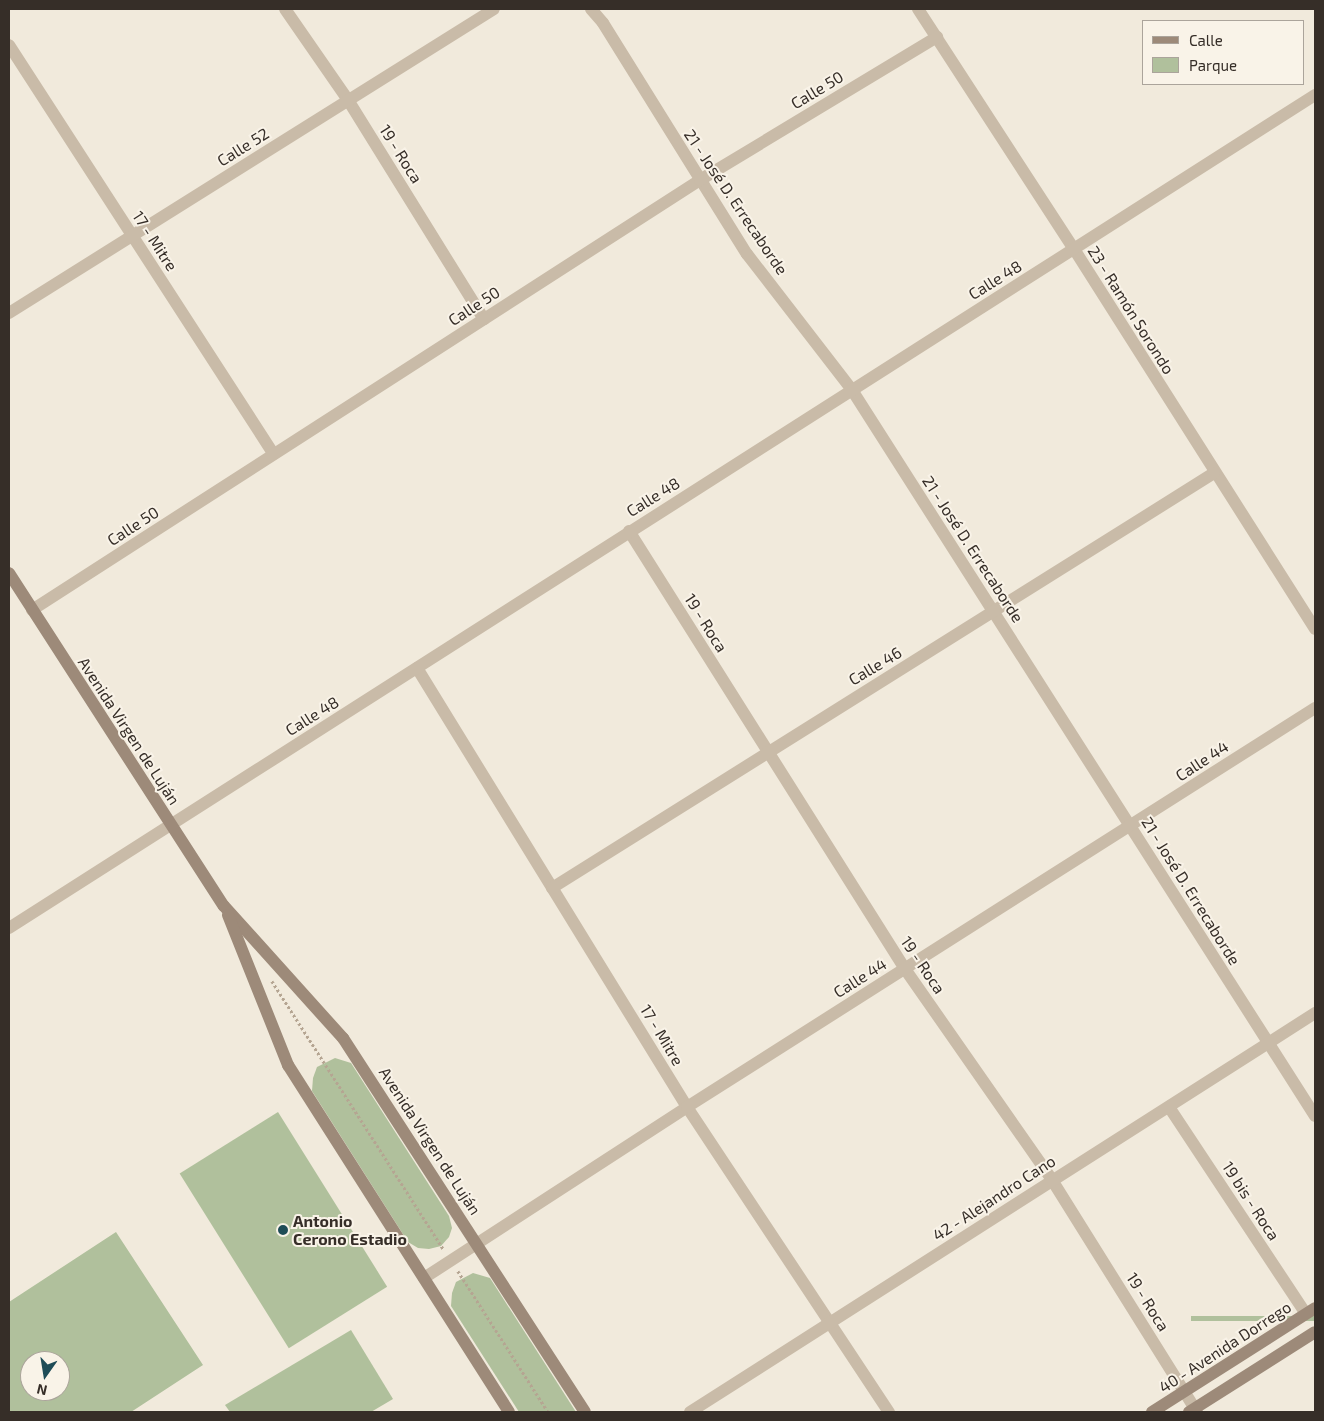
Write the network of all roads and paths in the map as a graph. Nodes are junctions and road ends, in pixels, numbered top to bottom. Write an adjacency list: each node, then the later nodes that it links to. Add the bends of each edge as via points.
1 (286, 9): 8 (street, 19 - Roca)
2 (494, 9): 8 (street, Calle 52)
3 (591, 9): 9 (street, 21 - José D. Errecaborde, via 603,23)
4 (918, 9): 5 (street, 23 - Ramón Sorondo)
5 (937, 37): 9 (street, Calle 50); 11 (street, 23 - Ramón Sorondo)
6 (9, 45): 10 (street, 17 - Mitre)
7 (1315, 96): 11 (street, Calle 48)
8 (348, 100): 10 (street, Calle 52); 13 (street, 19 - Roca)
9 (700, 180): 13 (street, Calle 50); 14 (street, 21 - José D. Errecaborde, via 747,254)
10 (132, 236): 12 (street, Calle 52); 15 (street, 17 - Mitre)
11 (1074, 249): 14 (street, Calle 48); 16 (street, 23 - Ramón Sorondo)
12 (9, 313)
13 (484, 319): 15 (street, Calle 50)
14 (852, 390): 17 (street, Calle 48); 20 (street, 21 - José D. Errecaborde)
15 (274, 454): 19 (street, Calle 50)
16 (1214, 472): 20 (street, Calle 46); 21 (street, 23 - Ramón Sorondo)
17 (629, 531): 22 (street, Calle 48); 24 (street, 19 - Roca)
18 (9, 573): 19 (street, Avenida Virgen de Luján)
19 (32, 610): 25 (street, Avenida Virgen de Luján)
20 (994, 612): 24 (street, Calle 46); 26 (street, 21 - José D. Errecaborde)
21 (1315, 629)
22 (418, 668): 25 (street, Calle 48); 27 (street, 17 - Mitre)
23 (1315, 708): 26 (street, Calle 44)
24 (767, 751): 27 (street, Calle 46); 30 (street, 19 - Roca)
25 (170, 824): 28 (street, Avenida Virgen de Luján); 29 (street, Calle 48)
26 (1131, 826): 30 (street, Calle 44); 33 (street, 21 - José D. Errecaborde)
27 (552, 888): 34 (street, 17 - Mitre)
28 (224, 906): 38 (street, Avenida Virgen de Luján, via 344,1038); 40 (street, Avenida Virgen de Luján, via 288,1065)
29 (9, 928)
30 (904, 969): 34 (street, Calle 44); 37 (street, 19 - Roca)
31 (270, 979): 39 (path)
32 (1315, 1013): 33 (street, 42 - Alejandro Cano)
33 (1269, 1043): 35 (street, 42 - Alejandro Cano); 36 (street, 21 - José D. Errecaborde)
34 (687, 1107): 38 (street, Calle 44); 42 (street, 17 - Mitre)
35 (1169, 1107): 37 (street, 42 - Alejandro Cano); 41 (street, 19 bis - Roca)
36 (1315, 1116)
37 (1052, 1180): 42 (street, 42 - Alejandro Cano); 44 (street, 19 - Roca)
38 (477, 1244): 39 (street, Calle 44); 48 (street, Avenida Virgen de Luján)
39 (451, 1261): 40 (street, Calle 44); 47 (path)
40 (424, 1278): 46 (street, Avenida Virgen de Luján)
41 (1311, 1311): 44 (street, 40 - Avenida Dorrego)
42 (830, 1323): 49 (street, 42 - Alejandro Cano); 50 (street, 17 - Mitre)
43 (1315, 1332): 45 (street)
44 (1185, 1392): 45 (street, 19 - Roca); 51 (street, 40 - Avenida Dorrego)
45 (1194, 1411)
46 (509, 1412)
47 (548, 1412)
48 (585, 1412)
49 (690, 1412)
50 (888, 1412)
51 (1152, 1412)

